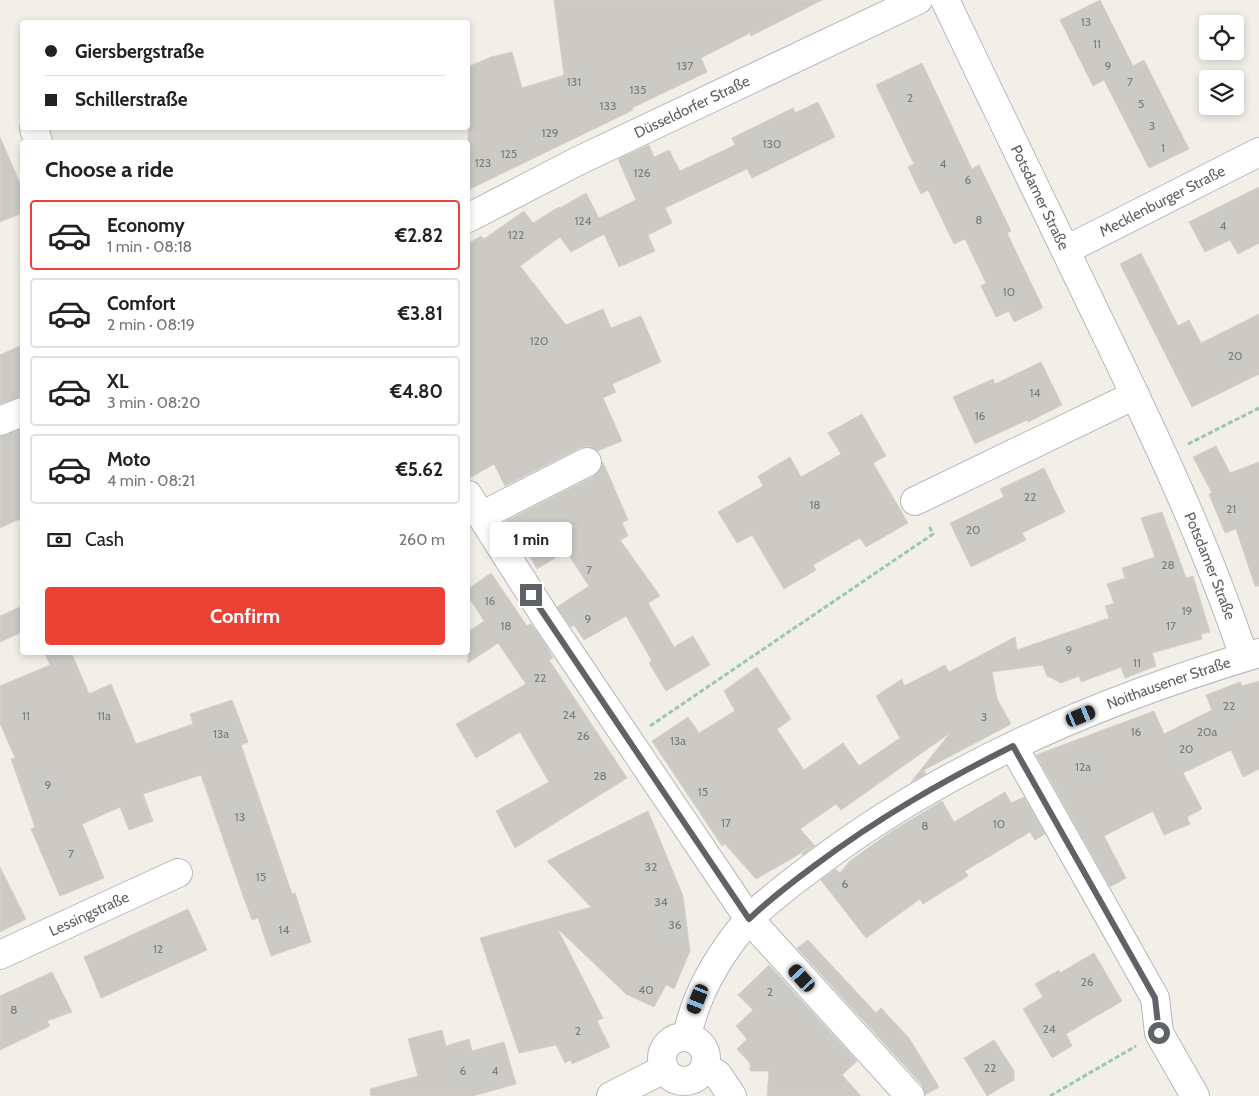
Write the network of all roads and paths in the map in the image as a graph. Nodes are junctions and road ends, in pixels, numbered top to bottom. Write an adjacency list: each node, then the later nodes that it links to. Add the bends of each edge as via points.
1 (918, 0): 4 (street, Düsseldorfer Straße, via 587,157)
2 (945, 0): 5 (street, Potsdamer Straße)
3 (1259, 152): 5 (street, Mecklenburger Straße)
4 (470, 217)
5 (1066, 250): 6 (street, Potsdamer Straße)
6 (1135, 395): 10 (street, Potsdamer Straße); 12 (street)
7 (1259, 408): 10 (path)
8 (20, 413): 9 (street)
9 (0, 421)
10 (1164, 456): 14 (street, Potsdamer Straße)
11 (587, 462): 13 (street)
12 (915, 501): 15 (path, via 933,534)
13 (474, 506): 15 (street)
14 (1251, 655): 16 (street, Noithausener Straße, via 1180,678)
15 (629, 740): 18 (street)
16 (1013, 746): 18 (street, Noithausener Straße, via 942,782 870,825 796,879); 20 (street, via 1155,998)
17 (178, 873): 19 (street, Lessingstraße)
18 (749, 919): 21 (street, Noithausener Straße, via 730,942 706,982); 26 (street)
19 (0, 955)
20 (1159, 1033): 27 (path); 28 (street)
21 (687, 1036): 22 (street, via 701,1044 705,1051); 23 (street, via 668,1042 663,1050)
22 (704, 1068): 23 (street, via 693,1080 685,1081 669,1076); 25 (street, via 717,1074)
23 (664, 1069): 24 (street)
24 (611, 1096)
25 (732, 1096)
26 (910, 1096)
27 (1050, 1096)
28 (1195, 1096)

